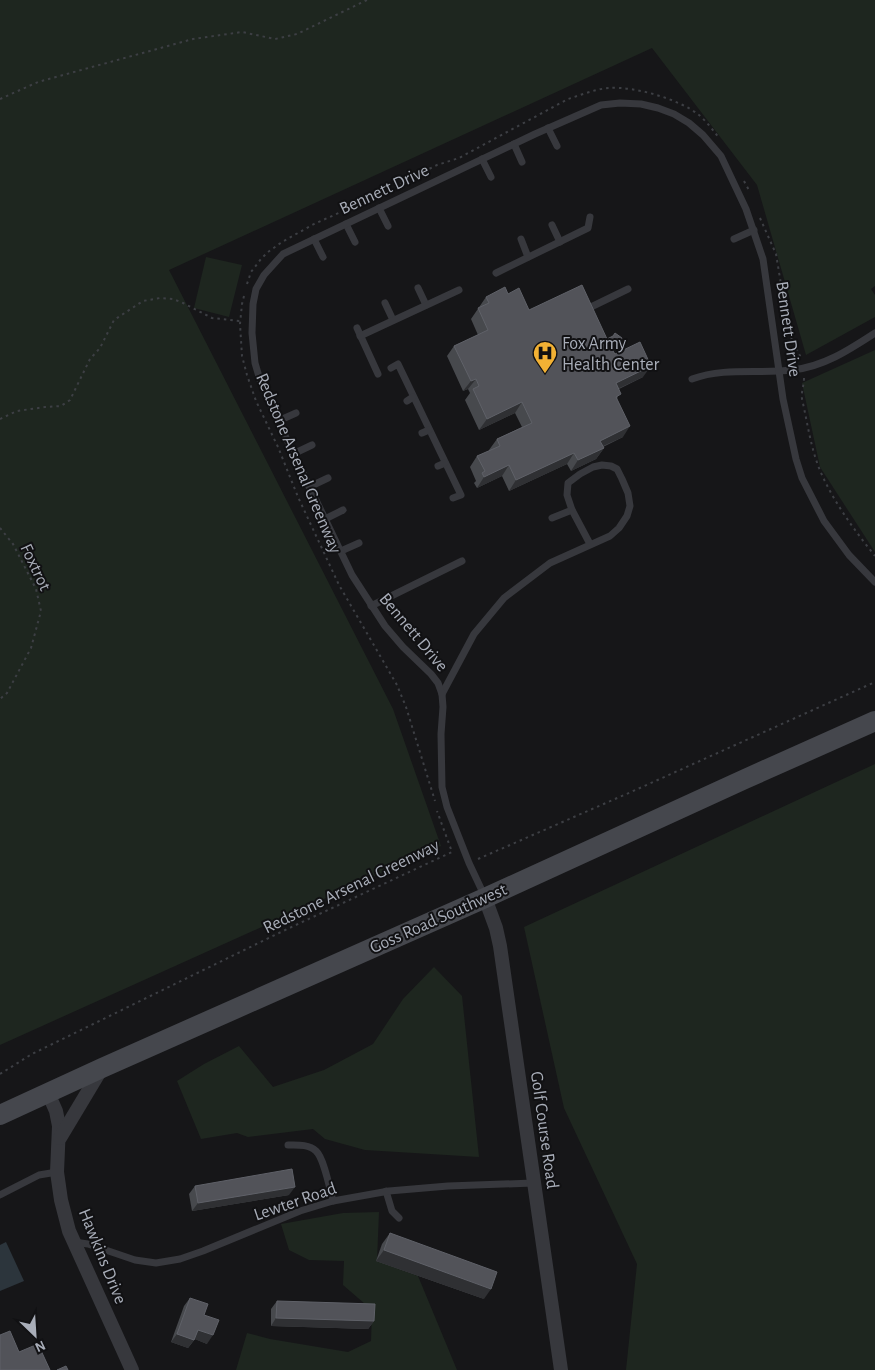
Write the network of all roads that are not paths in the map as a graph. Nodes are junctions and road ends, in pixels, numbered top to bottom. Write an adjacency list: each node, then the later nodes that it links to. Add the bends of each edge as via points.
1 (548, 128): 2 (lane, Bennett Drive); 3 (lane); 12 (lane, Bennett Drive, via 601,105 641,104 674,114 703,135 721,156)
2 (514, 144): 4 (lane, Bennett Drive); 5 (lane)
3 (556, 146)
4 (482, 159): 6 (lane); 7 (lane, Bennett Drive)
5 (522, 162)
6 (491, 177)
7 (379, 208): 9 (lane, Bennett Drive); 11 (lane)
8 (590, 217): 17 (lane, via 588,228)
9 (346, 224): 13 (lane, Bennett Drive); 16 (lane)
10 (552, 225): 17 (lane)
11 (388, 226)
12 (754, 230): 15 (lane); 32 (lane, Bennett Drive, via 764,260)
13 (314, 239): 18 (lane); 36 (lane, Bennett Drive, via 283,254 264,275 256,289 253,304 255,363)
14 (521, 239): 19 (lane)
15 (734, 239)
16 (355, 242)
17 (560, 242): 19 (lane)
18 (323, 257)
19 (528, 257): 20 (lane)
20 (496, 273)
21 (418, 288): 25 (lane)
22 (628, 289): 26 (lane)
23 (459, 290): 25 (lane)
24 (385, 303): 27 (lane)
25 (426, 305): 27 (lane)
26 (593, 306)
27 (393, 320): 30 (lane)
28 (356, 328): 30 (lane)
29 (875, 333): 32 (lane, via 817,365)
30 (360, 336): 33 (lane)
31 (391, 368): 41 (lane, via 398,364 410,399 441,464 460,495)
32 (779, 371): 34 (lane, via 729,371); 50 (lane, Bennett Drive, via 790,436 806,484 838,540)
33 (378, 374)
34 (692, 380)
35 (296, 412): 36 (lane)
36 (278, 421): 38 (lane, Bennett Drive)
37 (312, 445): 38 (lane)
38 (294, 454): 40 (lane, Bennett Drive)
39 (328, 478): 40 (lane)
40 (309, 487): 45 (lane, Bennett Drive)
41 (453, 498)
42 (343, 510): 45 (lane)
43 (572, 510): 44 (lane); 47 (lane); 47 (lane, via 567,495 568,483 602,465 617,469 628,493 630,506 627,516 610,536)
44 (552, 518)
45 (325, 519): 48 (lane, Bennett Drive)
46 (359, 543): 48 (lane)
47 (590, 544): 52 (lane, via 550,563 504,598 474,634)
48 (341, 551): 51 (lane, Bennett Drive)
49 (462, 561): 51 (lane)
50 (875, 582)
51 (371, 606): 52 (lane, Bennett Drive, via 403,647 431,674)
52 (442, 694): 54 (lane, Bennett Drive, via 442,787 447,807)
53 (875, 721): 54 (street, Goss Road Southwest)
54 (485, 898): 55 (street, Goss Road Southwest); 61 (street, Golf Course Road, via 500,946)
55 (102, 1068): 56 (street, Goss Road Southwest); 58 (street)
56 (48, 1093): 57 (street, Goss Road Southwest); 58 (street, Hawkins Drive, via 56,1111)
57 (0, 1115)
58 (59, 1139): 60 (street, Hawkins Drive)
59 (288, 1145): 64 (lane, via 300,1145 316,1151)
60 (58, 1172): 63 (lane, via 39,1175); 66 (street, Hawkins Drive, via 68,1231)
61 (533, 1183): 62 (lane, Lewter Road); 68 (street, Golf Course Road)
62 (386, 1191): 64 (lane, Lewter Road); 65 (lane, via 392,1211)
63 (0, 1195)
64 (333, 1201): 66 (lane, Lewter Road, via 300,1211 220,1245 180,1259 156,1263)
65 (399, 1218)
66 (74, 1242): 67 (street, Hawkins Drive)
67 (132, 1370)
68 (561, 1370)

